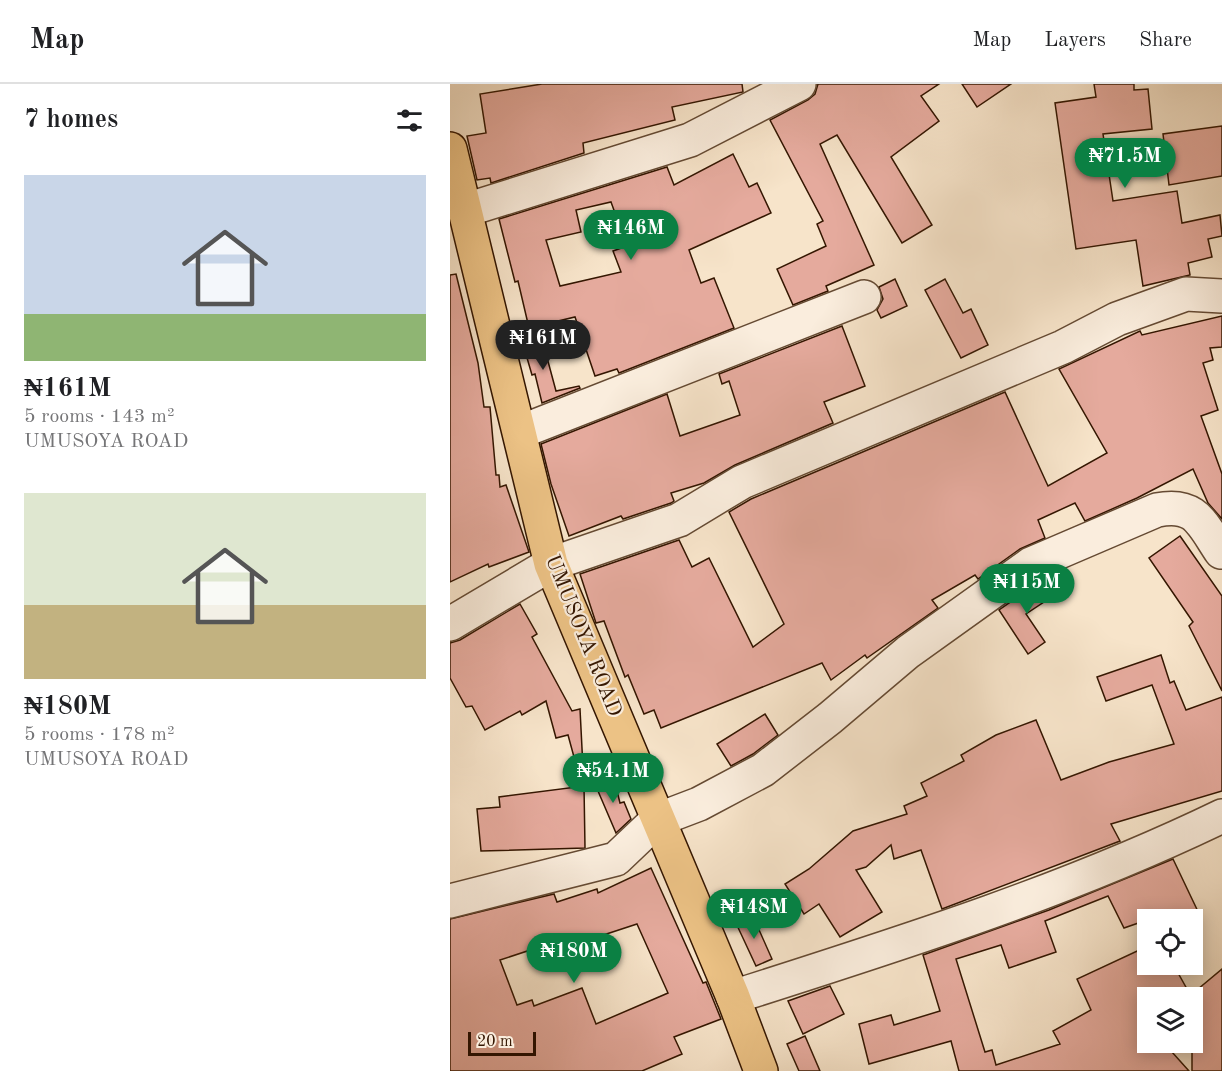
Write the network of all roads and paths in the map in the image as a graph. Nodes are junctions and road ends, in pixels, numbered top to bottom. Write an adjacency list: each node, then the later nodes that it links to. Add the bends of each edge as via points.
1 (799, 84): 3 (street, via 690,140)
2 (452, 166): 3 (main road, UMUSOYA ROAD)
3 (466, 210): 6 (main road, UMUSOYA ROAD)
4 (1222, 296): 8 (street, via 1186,294 1118,319 742,482 679,520)
5 (864, 297): 6 (street)
6 (520, 432): 8 (main road, UMUSOYA ROAD)
7 (1221, 552): 11 (street, via 1198,516 1175,506 1157,510 1031,564 908,652 763,770 699,804)
8 (551, 564): 9 (street); 11 (main road, UMUSOYA ROAD)
9 (450, 624)
10 (1222, 816): 13 (street, via 1086,878 891,947)
11 (657, 820): 12 (street, via 616,859); 13 (main road, UMUSOYA ROAD)
12 (450, 901)
13 (733, 997): 14 (main road, UMUSOYA ROAD)
14 (761, 1071)

